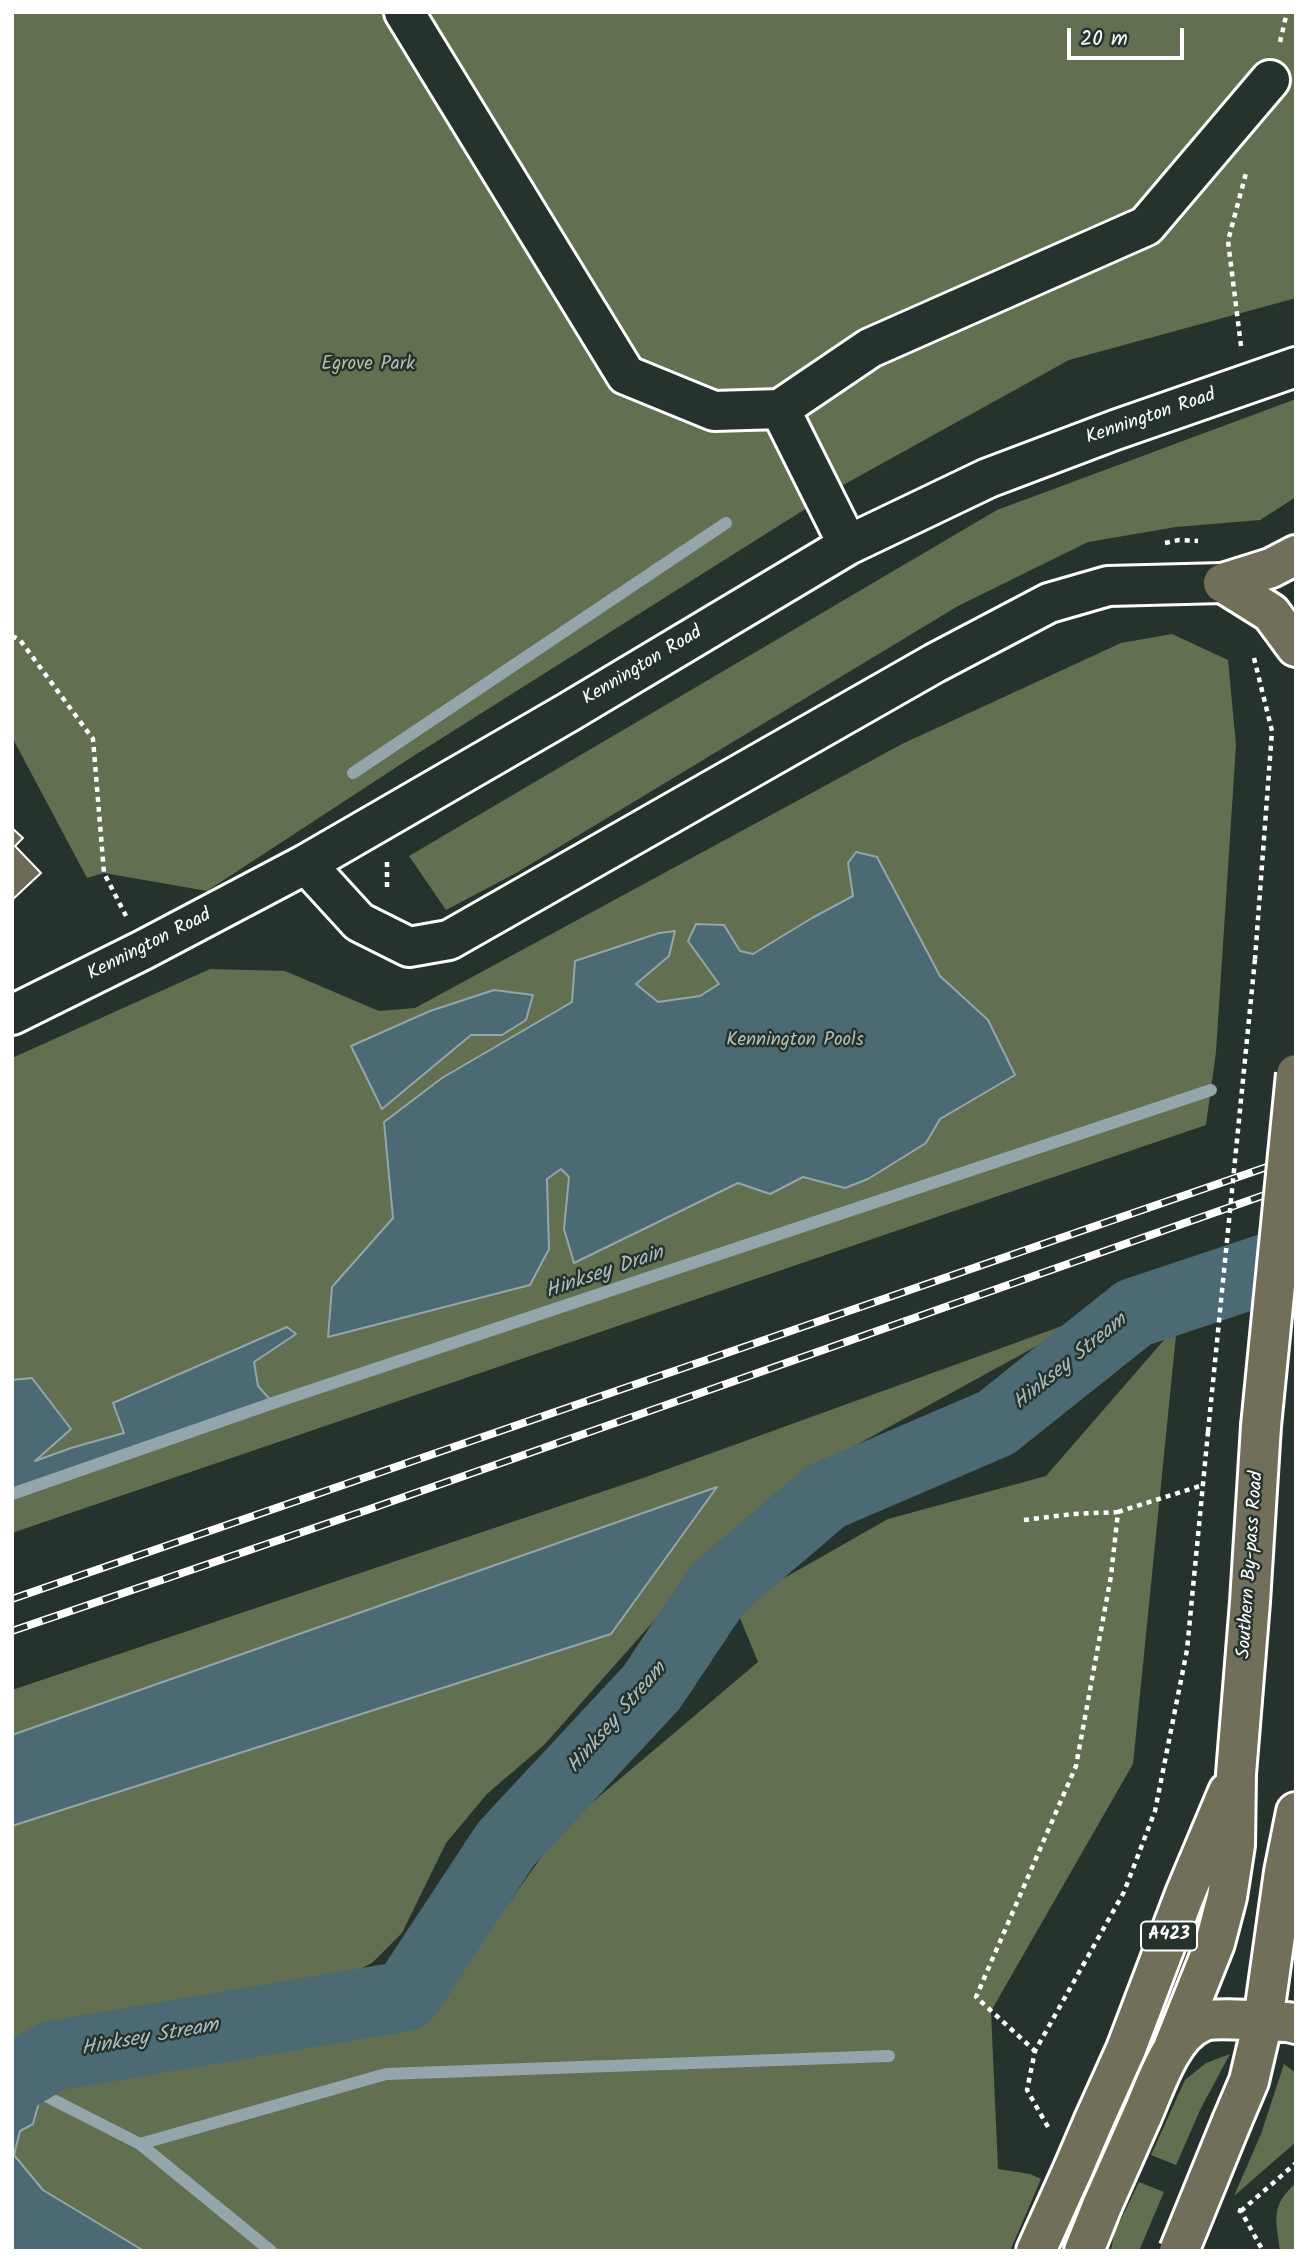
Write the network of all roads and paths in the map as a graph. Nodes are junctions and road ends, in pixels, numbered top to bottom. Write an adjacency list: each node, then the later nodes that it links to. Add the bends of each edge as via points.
1 (404, 12): 7 (street, via 626,375 714,411)
2 (1287, 12): 3 (path)
3 (1270, 80): 7 (street, via 1146,226 870,348)
4 (1249, 160): 6 (path, via 1227,241)
5 (1296, 367): 6 (street, Kennington Road)
6 (1246, 385): 8 (street, Kennington Road, via 988,478)
7 (780, 409): 8 (street)
8 (848, 545): 14 (street, Kennington Road)
9 (1296, 555): 10 (highway)
10 (1223, 583): 12 (highway, via 1271,613); 14 (street, via 1108,586 1049,603 934,663 449,940 409,947 359,922)
11 (12, 636): 15 (path, via 20,640 93,739 104,873)
12 (1296, 647)
13 (1252, 653): 18 (path, bridge, via 1272,731 1255,959)
14 (306, 864): 15 (street, Kennington Road)
15 (143, 950): 16 (street, Kennington Road)
16 (12, 1015)
17 (1296, 1074): 21 (highway, Southern By-pass Road / A423, bridge, via 1261,1426)
18 (1203, 1485): 19 (path); 25 (path, via 1187,1650 1155,1811 1124,1892)
19 (1118, 1512): 20 (path); 25 (path, via 1111,1576 1076,1766 976,1997)
20 (1024, 1520)
21 (1236, 1774): 24 (highway, Southern By-pass Road / A423, via 1235,1845 1227,1897 1215,1943); 28 (highway, A423, bridge, via 1126,2049)
22 (1296, 1812): 23 (highway, via 1284,1872)
23 (1279, 2023): 24 (highway, via 1204,2021); 30 (highway, bridge, via 1249,2081)
24 (1173, 2048): 29 (highway, Southern By-pass Road, bridge)
25 (1035, 2051): 26 (path, via 1027,2090)
26 (1049, 2130)
27 (1296, 2163): 31 (path, via 1241,2211)
28 (1036, 2251)
29 (1084, 2251)
30 (1179, 2251)
31 (1262, 2251)

